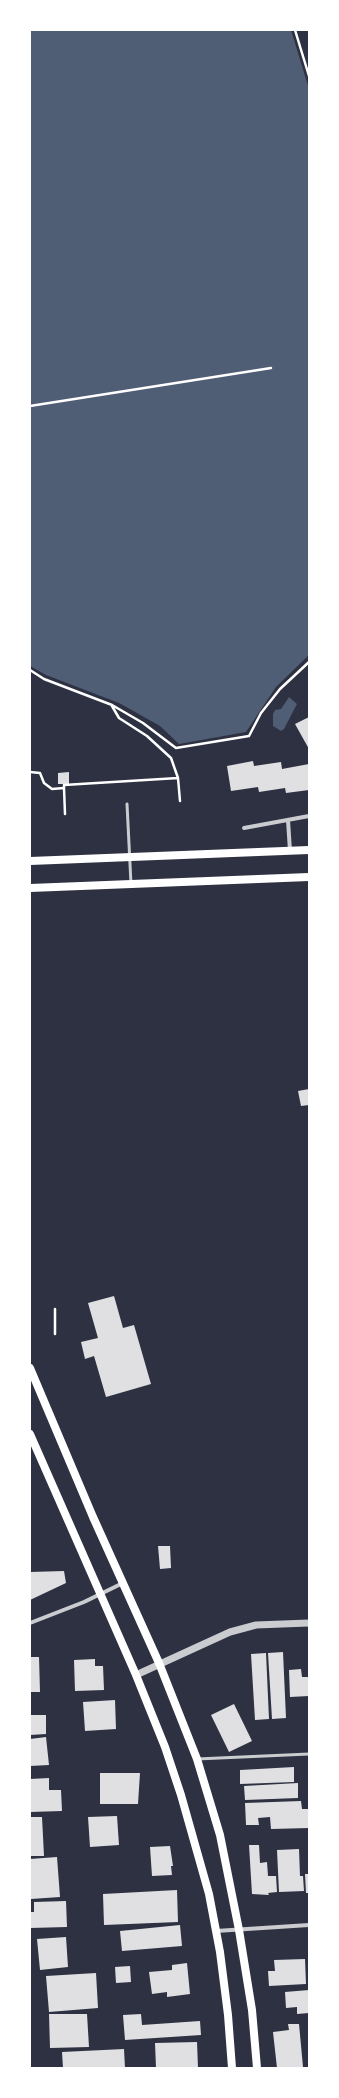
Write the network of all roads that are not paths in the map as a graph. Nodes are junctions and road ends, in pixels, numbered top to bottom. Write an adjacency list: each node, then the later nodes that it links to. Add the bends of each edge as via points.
1 (127, 804): 7 (lane)
2 (309, 816): 3 (street)
3 (288, 820): 4 (street); 6 (street)
4 (244, 828)
5 (309, 850): 6 (main road)
6 (290, 851): 7 (main road)
7 (130, 857): 8 (main road); 10 (lane)
8 (30, 861)
9 (309, 877): 10 (main road)
10 (130, 884): 11 (main road)
11 (30, 888)
12 (30, 1368): 14 (main road)
13 (30, 1434): 15 (main road)
14 (123, 1583): 15 (street); 18 (main road)
15 (100, 1595): 16 (street); 19 (main road)
16 (30, 1623)
17 (309, 1623): 18 (street, via 256,1625 230,1632)
18 (159, 1663): 19 (street); 21 (main road)
19 (136, 1674): 24 (main road, via 181,1795 209,1894)
20 (309, 1754): 21 (lane)
21 (197, 1759): 23 (main road, via 220,1835)
22 (309, 1926): 23 (street)
23 (239, 1930): 24 (street); 26 (main road, via 252,2010)
24 (216, 1931): 25 (main road, via 228,2015)
25 (232, 2068)
26 (257, 2068)

